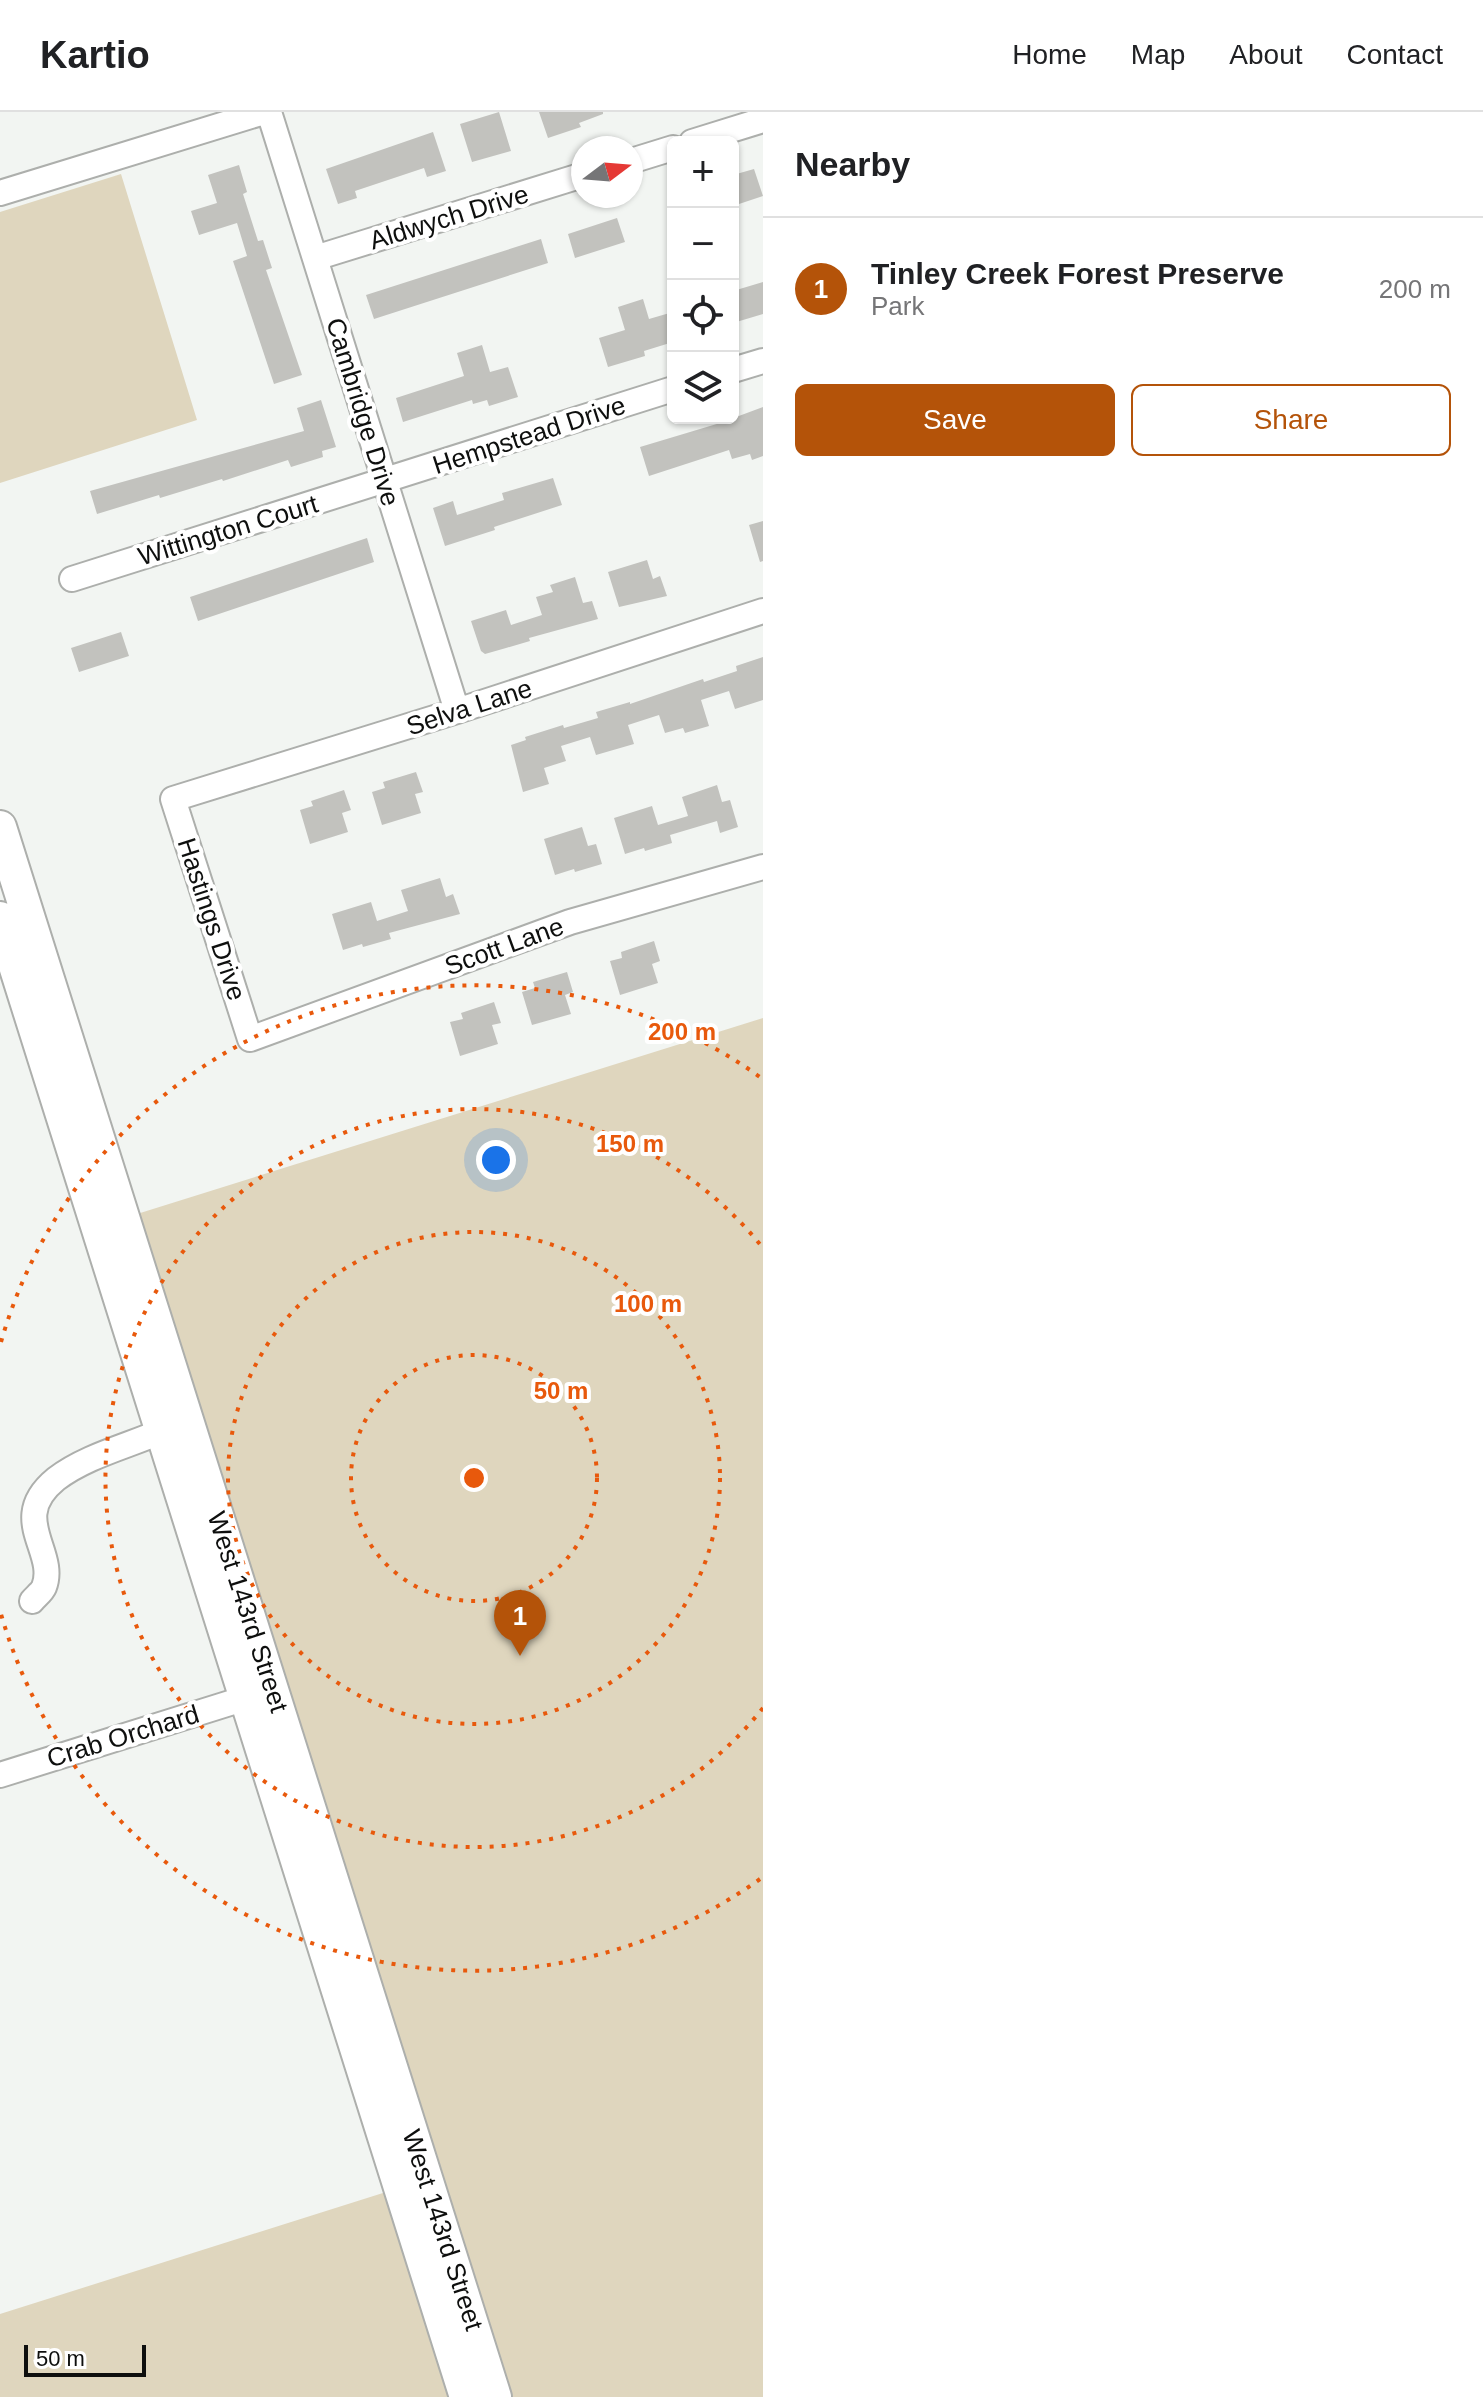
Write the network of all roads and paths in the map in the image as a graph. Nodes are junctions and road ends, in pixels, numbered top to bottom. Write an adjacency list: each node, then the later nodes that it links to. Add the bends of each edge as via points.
1 (267, 112): 7 (street); 8 (street, Cambridge Drive)
2 (763, 120): 3 (street)
3 (711, 136)
4 (667, 150): 5 (street)
5 (643, 157)
6 (571, 179): 8 (street, Aldwych Drive)
7 (0, 193)
8 (315, 258): 12 (street, Cambridge Drive)
9 (763, 361): 10 (street)
10 (739, 368)
11 (667, 391): 12 (street, Hempstead Drive)
12 (385, 481): 13 (street, Wittington Court); 15 (street, Cambridge Drive)
13 (72, 579)
14 (763, 611): 15 (street, Selva Lane)
15 (457, 711): 16 (street, Selva Lane)
16 (173, 799): 20 (street, Hastings Drive)
17 (0, 827): 19 (main road, West 143rd Street)
18 (763, 867): 20 (street, Scott Lane, via 570,922)
19 (9, 930): 21 (main road, West 143rd Street); 26 (main road, West 143rd Street)
20 (250, 1039)
21 (162, 1431): 22 (street, via 72,1468 53,1482 35,1506 45,1565 44,1587); 23 (main road, West 143rd Street)
22 (32, 1601)
23 (246, 1698): 24 (street, Crab Orchard); 25 (main road, West 143rd Street)
24 (0, 1775)
25 (466, 2397)
26 (495, 2397)

